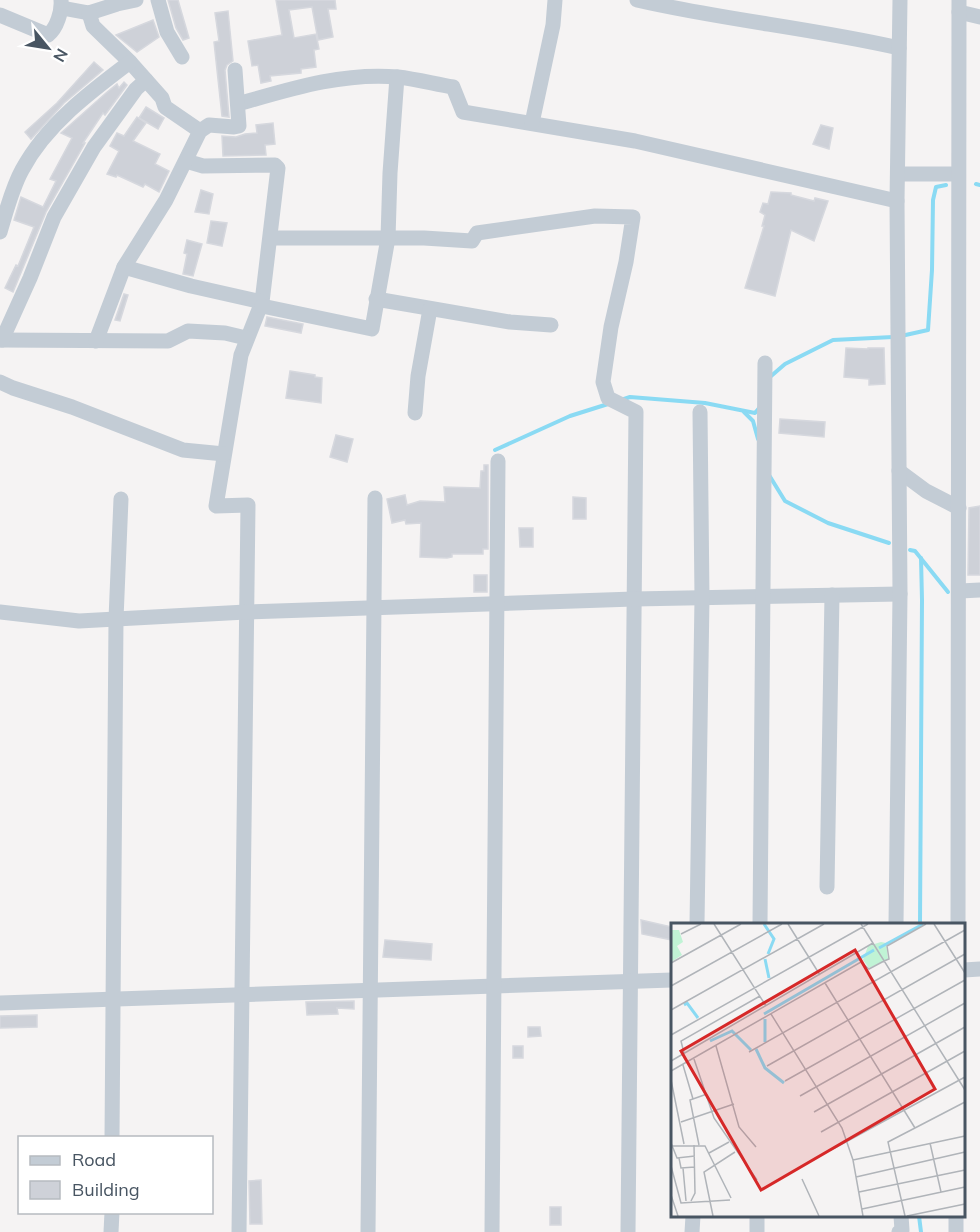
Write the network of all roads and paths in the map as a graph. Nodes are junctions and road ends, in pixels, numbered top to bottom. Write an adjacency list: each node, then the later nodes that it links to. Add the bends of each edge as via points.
1 (136, 0): 9 (street)
2 (158, 0): 13 (street, via 167,32)
3 (555, 0): 19 (street, via 554,25)
4 (637, 0): 7 (street)
5 (900, 0): 12 (street)
6 (62, 4): 9 (street); 10 (street, via 53,32 48,35)
7 (669, 4): 12 (street)
8 (959, 6): 11 (street); 23 (street)
9 (89, 13): 14 (street, via 93,26)
10 (0, 15)
11 (980, 18)
12 (898, 48): 22 (street)
13 (182, 57)
14 (130, 62): 17 (street); 25 (street, via 97,87 37,145 21,172)
15 (235, 70): 18 (street)
16 (397, 77): 18 (street, via 302,85); 19 (street, via 453,87 463,112); 27 (street)
17 (146, 80): 20 (street, via 165,107); 34 (street, via 94,147 54,217)
18 (238, 104): 20 (street, via 239,126 209,125)
19 (532, 123): 24 (street, via 635,141)
20 (200, 131): 21 (street)
21 (186, 161): 26 (street, via 203,166 275,165 278,168); 28 (street)
22 (898, 174): 23 (street); 24 (street)
23 (958, 174): 45 (street)
24 (897, 201): 42 (street)
25 (0, 232)
26 (271, 238): 27 (street); 30 (street)
27 (388, 238): 29 (street); 52 (street, via 472,242 477,233 595,216 633,217 603,382 608,398 636,412)
28 (124, 267): 30 (street); 35 (street)
29 (376, 298): 30 (street, via 372,329); 31 (street)
30 (262, 304): 33 (street)
31 (430, 309): 32 (street); 39 (street)
32 (551, 325)
33 (246, 338): 35 (street, via 188,331 168,340); 40 (street)
34 (1, 340): 35 (street)
35 (96, 340)
36 (765, 363): 50 (street)
37 (0, 382): 40 (street, via 183,450)
38 (700, 412): 51 (street)
39 (414, 413)
40 (224, 454): 56 (street, via 216,506 248,505)
41 (498, 461): 53 (street)
42 (899, 471): 45 (street); 48 (street)
43 (375, 498): 54 (street)
44 (121, 499): 57 (street)
45 (959, 508): 47 (street)
46 (980, 590): 47 (street)
47 (960, 591): 62 (street)
48 (900, 594): 49 (street); 61 (street)
49 (832, 595): 50 (street); 58 (street)
50 (763, 597): 51 (street); 60 (street)
51 (702, 598): 52 (street); 59 (street)
52 (634, 599): 53 (street); 66 (street)
53 (497, 604): 54 (street); 67 (street)
54 (374, 608): 56 (street); 68 (street)
55 (0, 612): 57 (street, via 79,621)
56 (246, 612): 57 (street); 69 (street)
57 (116, 619): 70 (street)
58 (827, 887)
59 (697, 923)
60 (760, 923)
61 (896, 923)
62 (958, 923)
63 (980, 969): 64 (street)
64 (965, 970)
65 (671, 980): 66 (street)
66 (630, 981): 67 (street); 80 (street)
67 (494, 985): 68 (street); 79 (street)
68 (370, 989): 69 (street); 78 (street)
69 (242, 995): 70 (street); 77 (street)
70 (113, 999): 71 (street); 72 (street)
71 (0, 1003)
72 (112, 1136)
73 (112, 1214): 76 (street)
74 (693, 1217): 81 (street)
75 (902, 1217): 82 (street)
76 (111, 1232)
77 (239, 1232)
78 (368, 1232)
79 (492, 1232)
80 (628, 1232)
81 (692, 1232)
82 (899, 1232)

